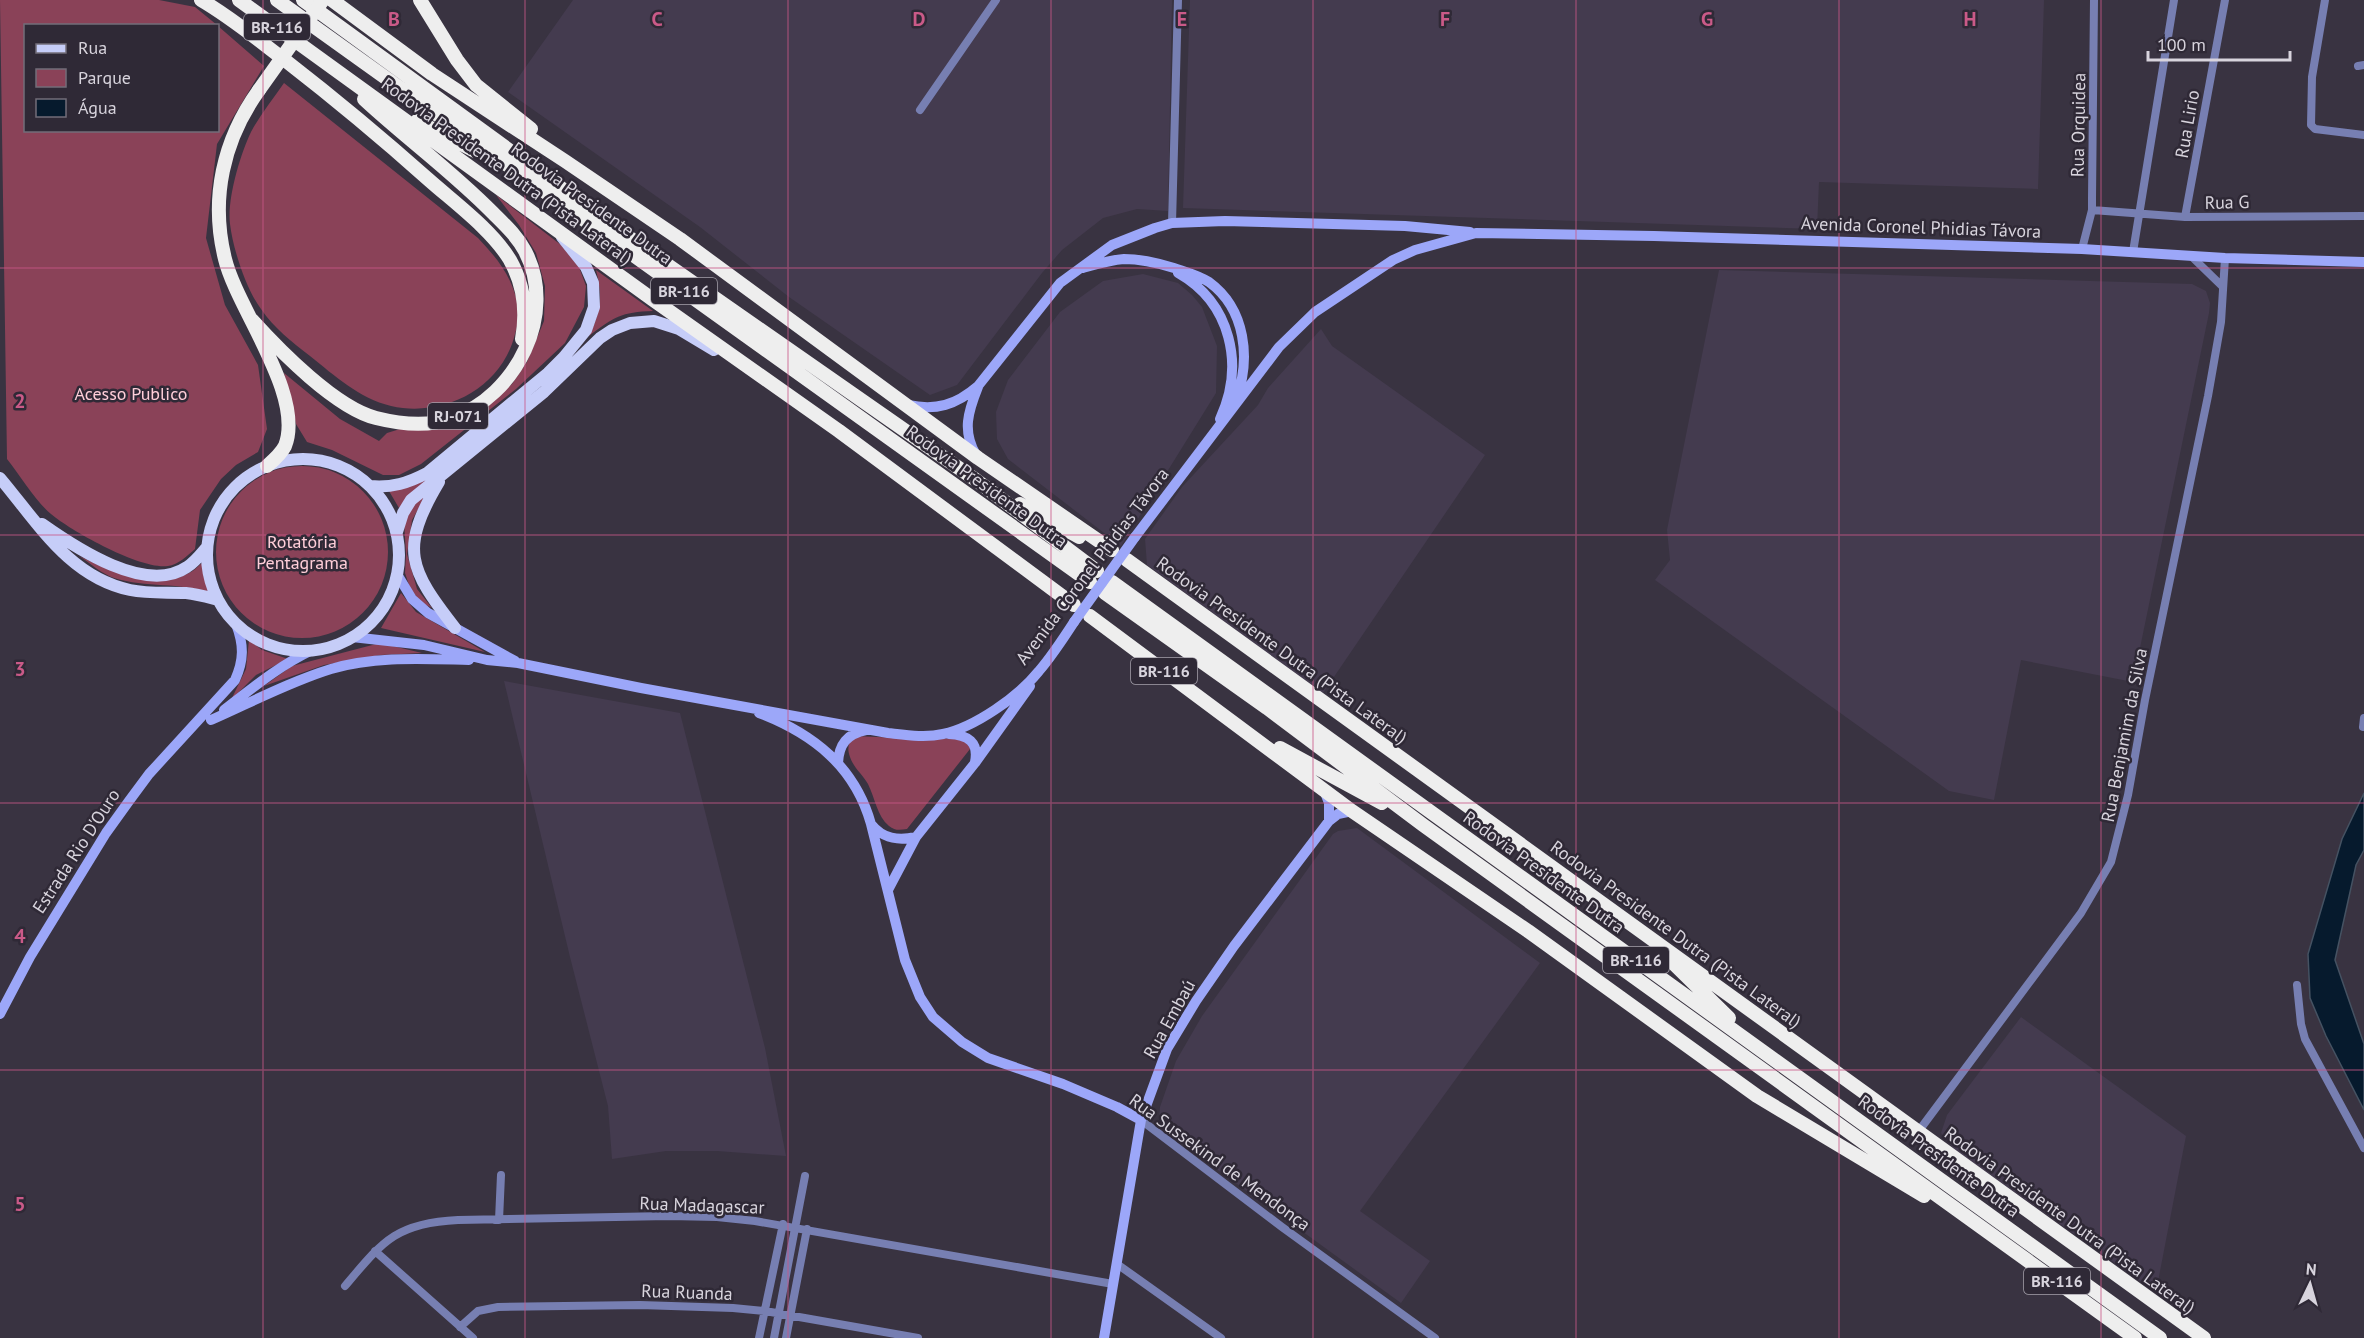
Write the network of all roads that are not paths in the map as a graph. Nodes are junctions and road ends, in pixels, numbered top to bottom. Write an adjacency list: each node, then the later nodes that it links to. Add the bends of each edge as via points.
1 (201, 0): 36 (highway, via 325,91 495,240 513,265 522,290 525,327)
2 (239, 0): 14 (highway, Rodovia Presidente Dutra (Pista Lateral) / BR-116)
3 (277, 0): 30 (highway, Rodovia Presidente Dutra / BR-116)
4 (303, 0): 46 (highway, Rodovia Presidente Dutra / BR-116, via 649,252)
5 (323, 0): 35 (highway, RJ-071, bridge, via 242,116 222,172 220,235 227,268)
6 (332, 0): 18 (highway, Rodovia Presidente Dutra (Pista Lateral) / BR-116, via 432,74)
7 (420, 0): 18 (highway, via 457,60 483,92 558,150)
8 (996, 0): 15 (street)
9 (1178, 0): 23 (street)
10 (2094, 0): 19 (street, Rua Orquidea)
11 (2174, 0): 20 (street)
12 (2225, 0): 22 (street, Rua Lirio)
13 (2325, 0): 17 (street, via 2310,125 2315,129)
14 (314, 53): 16 (highway, Rodovia Presidente Dutra (Pista Lateral) / BR-116); 36 (highway, RJ-071, via 480,199 525,250 538,300 532,330)
15 (920, 110)
16 (401, 117): 24 (highway, Rodovia Presidente Dutra (Pista Lateral) / BR-116); 30 (highway, via 419,122 481,154 609,244)
17 (2364, 135)
18 (565, 160): 39 (highway, Rodovia Presidente Dutra (Pista Lateral) / BR-116)
19 (2092, 210): 20 (street, Rua G); 26 (street, Rua Orquidea)
20 (2139, 214): 22 (street, Rua G); 27 (street)
21 (2364, 216): 22 (street, Rua G)
22 (2185, 217)
23 (1172, 223): 25 (street, Avenida Coronel Phidias Távora, via 1316,223); 33 (street, Avenida Coronel Phidias Távora, via 1121,240)
24 (555, 228): 37 (highway, Rodovia Presidente Dutra (Pista Lateral) / BR-116); 47 (main road, via 586,267 593,283 592,316 578,342 512,405 428,473 391,487)
25 (1476, 233): 26 (street, Avenida Coronel Phidias Távora); 40 (street, Avenida Coronel Phidias Távora, via 1394,260 1315,312 1287,338)
26 (2082, 249): 27 (street, Avenida Coronel Phidias Távora)
27 (2133, 252): 28 (street, Avenida Coronel Phidias Távora)
28 (2191, 256): 29 (street, Avenida Coronel Phidias Távora); 34 (street)
29 (2225, 258): 31 (street, Avenida Coronel Phidias Távora); 34 (street, Rua Benjamim da Silva)
30 (640, 260): 46 (highway, Rodovia Presidente Dutra / BR-116, via 1094,577)
31 (2364, 262)
32 (1163, 264): 33 (street, via 1124,259); 40 (street, via 1208,282 1226,299 1236,316 1243,338 1244,369); 41 (street, via 1204,294 1228,331 1232,375 1227,402)
33 (1074, 270): 38 (street, Avenida Coronel Phidias Távora, via 1047,296)
34 (2223, 287): 85 (street, Rua Benjamim da Silva, via 2208,396 2111,862 2081,913)
35 (252, 320): 36 (highway, RJ-071, via 300,368 348,406 390,421 429,423 460,415 492,394); 43 (highway, RJ-071, via 280,386 289,419 284,447)
36 (518, 364)
37 (758, 374): 44 (main road, via 670,326 654,321 625,324 600,338 544,392); 54 (highway, Rodovia Presidente Dutra (Pista Lateral) / BR-116)
38 (978, 386): 39 (street, Avenida Coronel Phidias Távora, via 943,407); 42 (street, Avenida Coronel Phidias Távora, via 966,425)
39 (906, 405): 42 (highway, Rodovia Presidente Dutra (Pista Lateral) / BR-116)
40 (1231, 412): 41 (street, Avenida Coronel Phidias Távora)
41 (1210, 438): 62 (street, Avenida Coronel Phidias Távora, bridge)
42 (978, 458): 46 (highway, Rodovia Presidente Dutra (Pista Lateral) / BR-116, via 1111,552)
43 (267, 466): 47 (main road, via 285,460 321,460 356,474); 50 (main road, via 244,479 225,498 210,529)
44 (445, 472): 49 (main road, via 411,501); 57 (main road, via 421,514 414,559 421,582)
45 (0, 478): 48 (main road)
46 (976, 480)
47 (370, 486): 49 (main road, via 386,507)
48 (34, 518): 50 (main road, via 79,549 145,574 182,570); 53 (main road, via 56,548 74,564 113,585)
49 (397, 532): 52 (main road)
50 (207, 547): 53 (main road, via 208,574)
51 (1126, 561): 80 (highway, Rodovia Presidente Dutra (Pista Lateral) / BR-116)
52 (398, 574): 57 (street, Avenida Coronel Phidias Távora, via 411,599); 58 (main road, via 377,617)
53 (218, 600): 56 (main road)
54 (1074, 605)
55 (1090, 616): 66 (highway, BR-116)
56 (236, 624): 59 (main road, via 279,648); 70 (street, Estrada Rio D'Ouro, via 243,651 235,680)
57 (455, 628): 61 (street, Avenida Coronel Phidias Távora)
58 (352, 637): 59 (main road); 60 (street, Avenida Coronel Phidias Távora, via 424,645)
59 (312, 650): 65 (street, Estrada Rio D'Ouro, via 263,678)
60 (487, 660): 61 (street, Avenida Coronel Phidias Távora); 65 (street, via 424,658 332,669)
61 (518, 663): 63 (street, Avenida Coronel Phidias Távora)
62 (1038, 673): 69 (street, Avenida Coronel Phidias Távora, via 991,712); 72 (street)
63 (737, 705): 68 (street, Avenida Coronel Phidias Távora); 71 (street, Rua Sussekind de Mendonça, via 783,722)
64 (2364, 718): 67 (street)
65 (211, 720): 70 (street, Estrada Rio D'Ouro)
66 (1239, 726): 73 (highway, BR-116); 77 (highway)
67 (2363, 727)
68 (869, 729): 69 (street, Avenida Coronel Phidias Távora, via 909,735); 71 (street, via 853,733 843,741)
69 (943, 734): 72 (street, via 969,739 977,750)
70 (175, 745): 82 (street, Estrada Rio D'Ouro, via 106,833)
71 (838, 763): 76 (street, Rua Sussekind de Mendonça, via 856,786)
72 (975, 763): 78 (street)
73 (1324, 790): 74 (highway, BR-116); 75 (street)
74 (1352, 811): 75 (street, Rua Embaú); 91 (highway, BR-116, via 1528,931 1757,1096)
75 (1329, 821): 84 (street, Rua Embaú, via 1234,946 1182,1023 1159,1068)
76 (871, 824): 78 (street, via 885,837); 79 (street, Rua Sussekind de Mendonça)
77 (1423, 825): 83 (highway, Rodovia Presidente Dutra / BR-116, via 1109,588); 91 (highway, Rodovia Presidente Dutra / BR-116)
78 (916, 837): 79 (street)
79 (888, 890): 84 (street, Rua Sussekind de Mendonça, via 905,960 920,997 945,1028 988,1058 1063,1084)
80 (1633, 924): 83 (highway); 85 (highway, Rodovia Presidente Dutra (Pista Lateral) / BR-116)
81 (2297, 985): 86 (street, via 2305,1039)
82 (0, 1014)
83 (1760, 1049): 111 (highway, Rodovia Presidente Dutra / BR-116)
84 (1141, 1120): 95 (street, Rua Embaú); 109 (street, Rua Sussekind de Mendonça)
85 (1918, 1132): 112 (highway, Rodovia Presidente Dutra (Pista Lateral) / BR-116)
86 (2364, 1148)
87 (501, 1175): 89 (street)
88 (805, 1176): 92 (street)
89 (496, 1220): 90 (street, Rua Madagascar, via 717,1217); 94 (street, Rua Madagascar, via 419,1225 391,1237)
90 (783, 1224): 92 (street, Rua Madagascar); 98 (street)
91 (1978, 1226): 110 (highway, Rodovia Presidente Dutra / BR-116)
92 (797, 1227): 93 (street, Rua Madagascar); 99 (street)
93 (807, 1229): 96 (street, Rua Madagascar); 100 (street)
94 (375, 1251): 97 (street, Rua Madagascar); 101 (street)
95 (1117, 1264): 96 (street, Rua Embaú); 108 (street)
96 (1113, 1284): 107 (street, Rua Embaú)
97 (345, 1286)
98 (765, 1311): 99 (street, Rua Ruanda); 101 (street, Rua Ruanda, via 701,1306 498,1307 478,1311); 103 (street)
99 (778, 1314): 100 (street, Rua Ruanda); 104 (street)
100 (790, 1316): 105 (street); 106 (street, Rua Ruanda)
101 (460, 1327): 102 (street)
102 (473, 1338)
103 (759, 1338)
104 (774, 1338)
105 (786, 1338)
106 (918, 1338)
107 (1104, 1338)
108 (1221, 1338)
109 (1435, 1338)
110 (2135, 1338)
111 (2160, 1338)
112 (2204, 1338)

